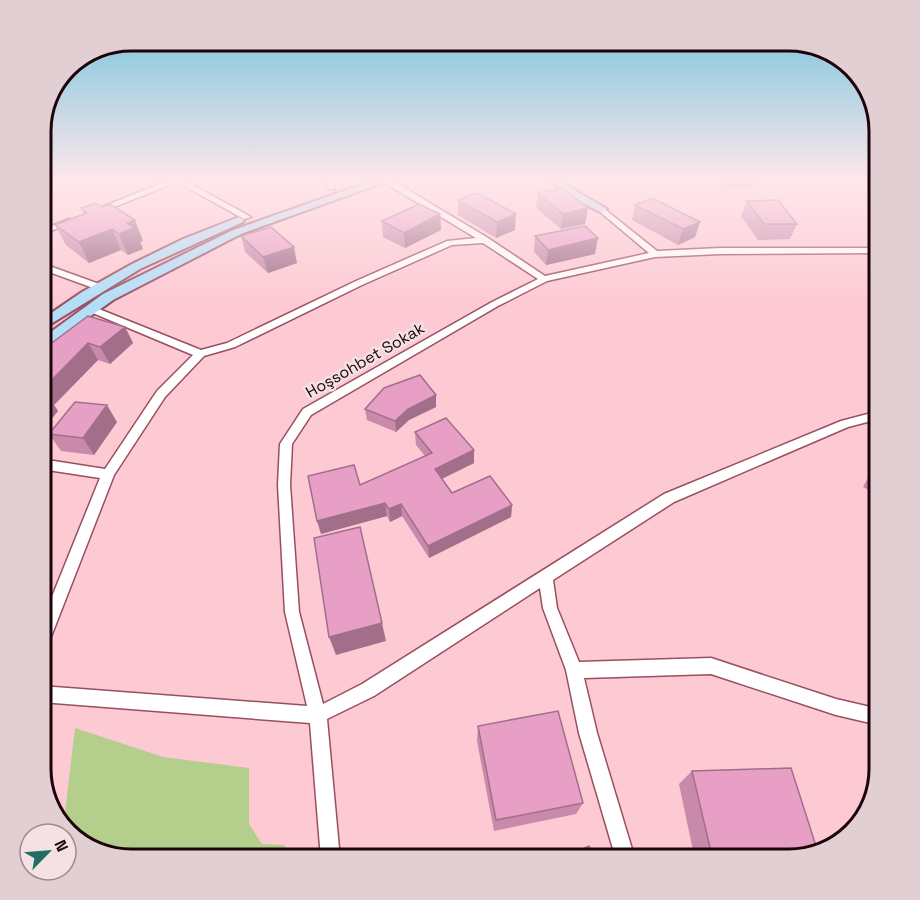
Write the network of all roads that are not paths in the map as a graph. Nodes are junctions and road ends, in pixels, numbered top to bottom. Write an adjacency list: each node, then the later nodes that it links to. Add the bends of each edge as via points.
1 (71, 221): 6 (street)
2 (237, 221): 12 (main road)
3 (268, 221): 13 (main road, via 143,278)
4 (454, 221): 7 (street)
5 (616, 221): 8 (street)
6 (51, 229)
7 (485, 240): 11 (street); 16 (street, via 450,243 432,250 231,345)
8 (655, 254): 9 (street, Hoşsohbet Sokak); 11 (street, Hoşsohbet Sokak)
9 (869, 254)
10 (51, 270): 12 (street)
11 (544, 279): 24 (street, Hoşsohbet Sokak, via 308,412 286,444 284,485 292,612)
12 (99, 287): 14 (main road)
13 (91, 309): 15 (main road); 16 (street)
14 (51, 319)
15 (51, 338)
16 (200, 354): 19 (street, via 161,394)
17 (869, 420): 20 (street, via 845,424 669,498)
18 (51, 465): 19 (street)
19 (108, 474): 21 (street)
20 (545, 577): 22 (street, via 550,608); 24 (street, via 368,690)
21 (51, 615)
22 (574, 670): 25 (street, via 711,666); 27 (street)
23 (51, 695): 24 (street)
24 (318, 715): 26 (street, Hoşsohbet Sokak)
25 (869, 715)
26 (329, 849)
27 (622, 849)

